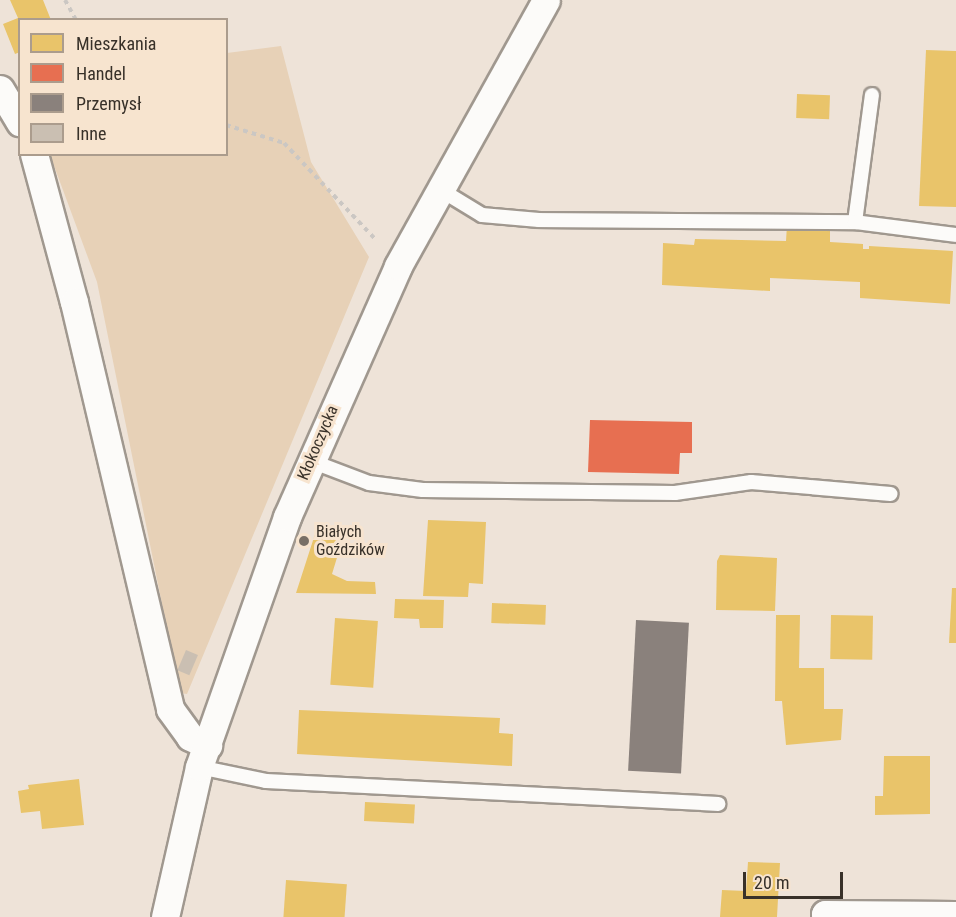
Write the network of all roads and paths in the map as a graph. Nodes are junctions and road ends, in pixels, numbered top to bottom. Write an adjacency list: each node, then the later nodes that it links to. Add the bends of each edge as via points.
1 (65, 0): 3 (path)
2 (546, 0): 9 (street, Kłokoczycka)
3 (74, 18)
4 (0, 89): 6 (street)
5 (872, 95): 10 (lane)
6 (18, 119)
7 (228, 125): 12 (path, via 284,143)
8 (35, 156): 15 (street, via 75,302 170,709)
9 (441, 190): 10 (lane, via 482,215 539,220); 12 (street, Kłokoczycka)
10 (855, 222): 11 (lane)
11 (956, 235)
12 (398, 266): 13 (street, Kłokoczycka)
13 (311, 461): 14 (lane, via 369,483 423,490 675,493 751,482); 15 (street, Kłokoczycka, via 287,517)
14 (890, 494)
15 (204, 756): 16 (lane, via 266,781); 18 (street, Kłokoczycka)
16 (718, 804)
17 (956, 915): 19 (street, via 825,914)
18 (165, 917)
19 (826, 917)

